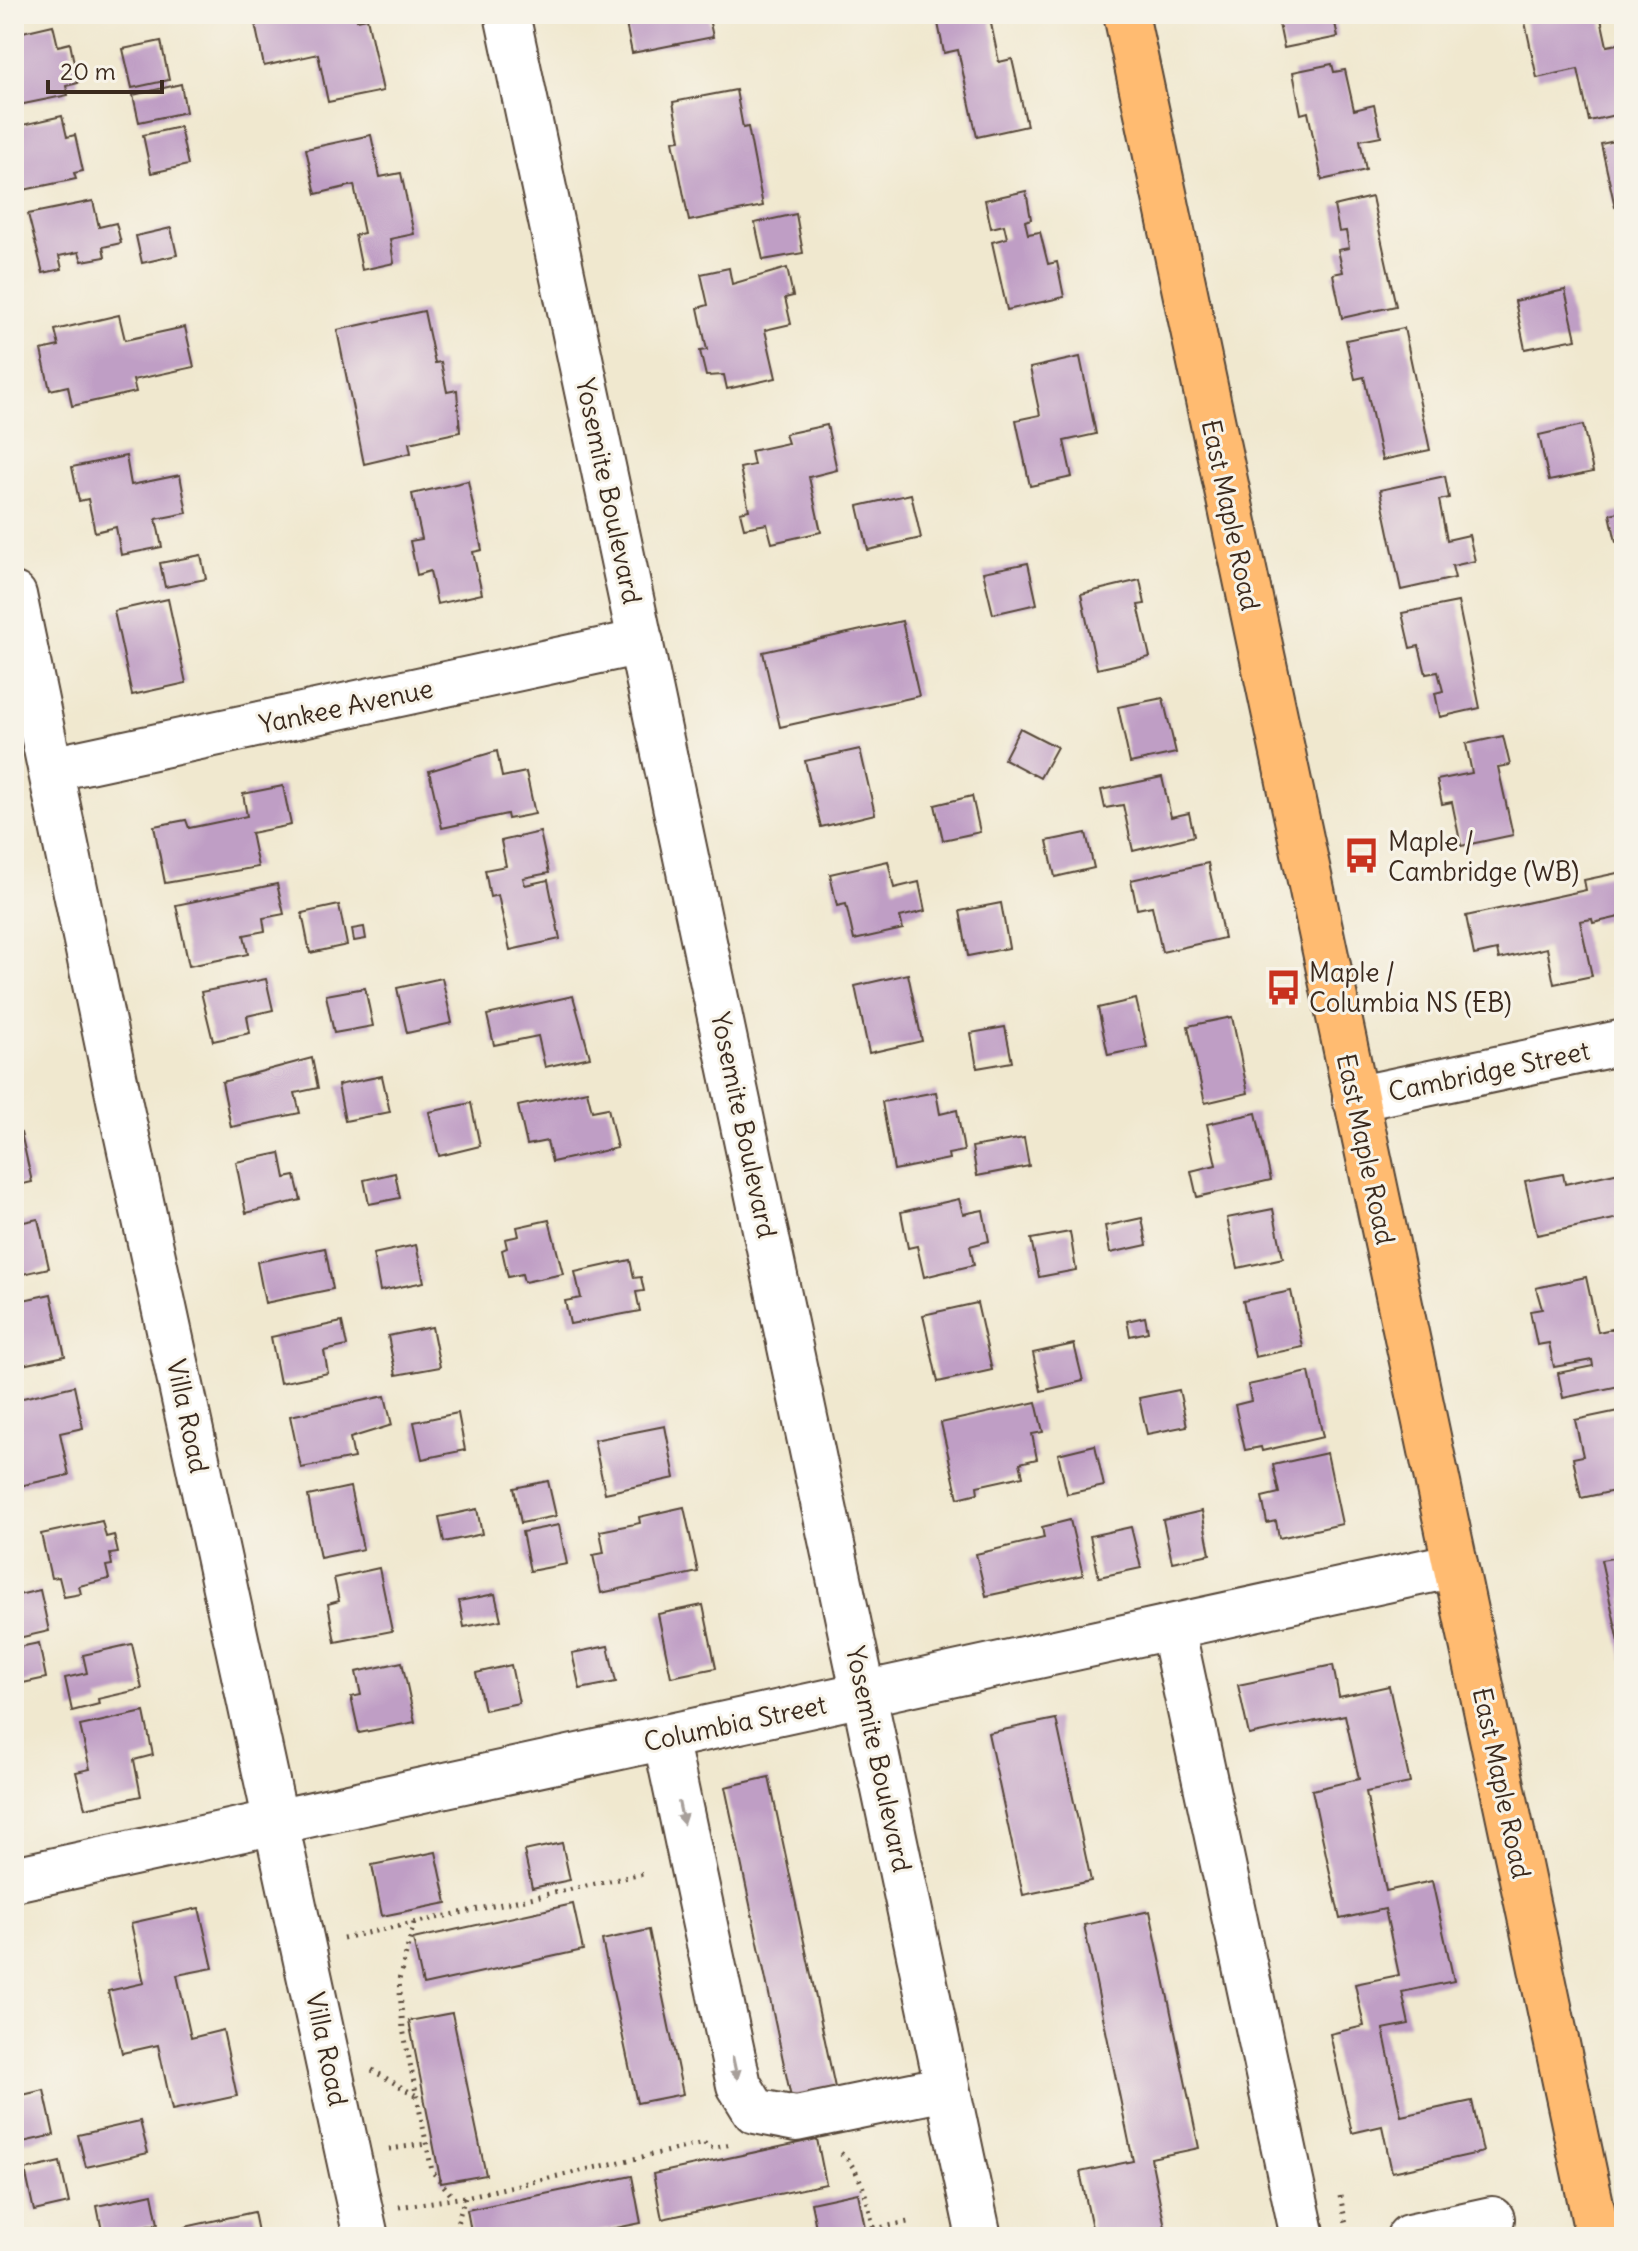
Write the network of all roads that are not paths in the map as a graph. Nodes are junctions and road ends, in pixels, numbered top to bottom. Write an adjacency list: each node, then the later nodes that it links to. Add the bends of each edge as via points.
1 (507, 14): 4 (street, Yosemite Boulevard)
2 (1126, 14): 7 (main road, East Maple Road)
3 (14, 595): 5 (street, Villa Road)
4 (641, 642): 5 (street, Yankee Avenue); 10 (street, Yosemite Boulevard)
5 (51, 769): 12 (street, Villa Road)
6 (1624, 1042): 7 (street, Cambridge Street)
7 (1355, 1099): 8 (main road, East Maple Road)
8 (1455, 1565): 9 (street, Columbia Street); 20 (main road, East Maple Road)
9 (1172, 1627): 10 (street, Columbia Street); 18 (street)
10 (866, 1695): 11 (street, Columbia Street); 14 (street, Yosemite Boulevard)
11 (665, 1737): 12 (street, Columbia Street); 14 (street, one-way to 14, via 745,2099 755,2111 796,2119)
12 (277, 1822): 13 (street, Columbia Street); 16 (street, Villa Road)
13 (14, 1879)
14 (946, 2088): 17 (street, Yosemite Boulevard)
15 (1492, 2219): 19 (street)
16 (364, 2228)
17 (979, 2237)
18 (1303, 2237)
19 (1409, 2237)
20 (1598, 2237)

